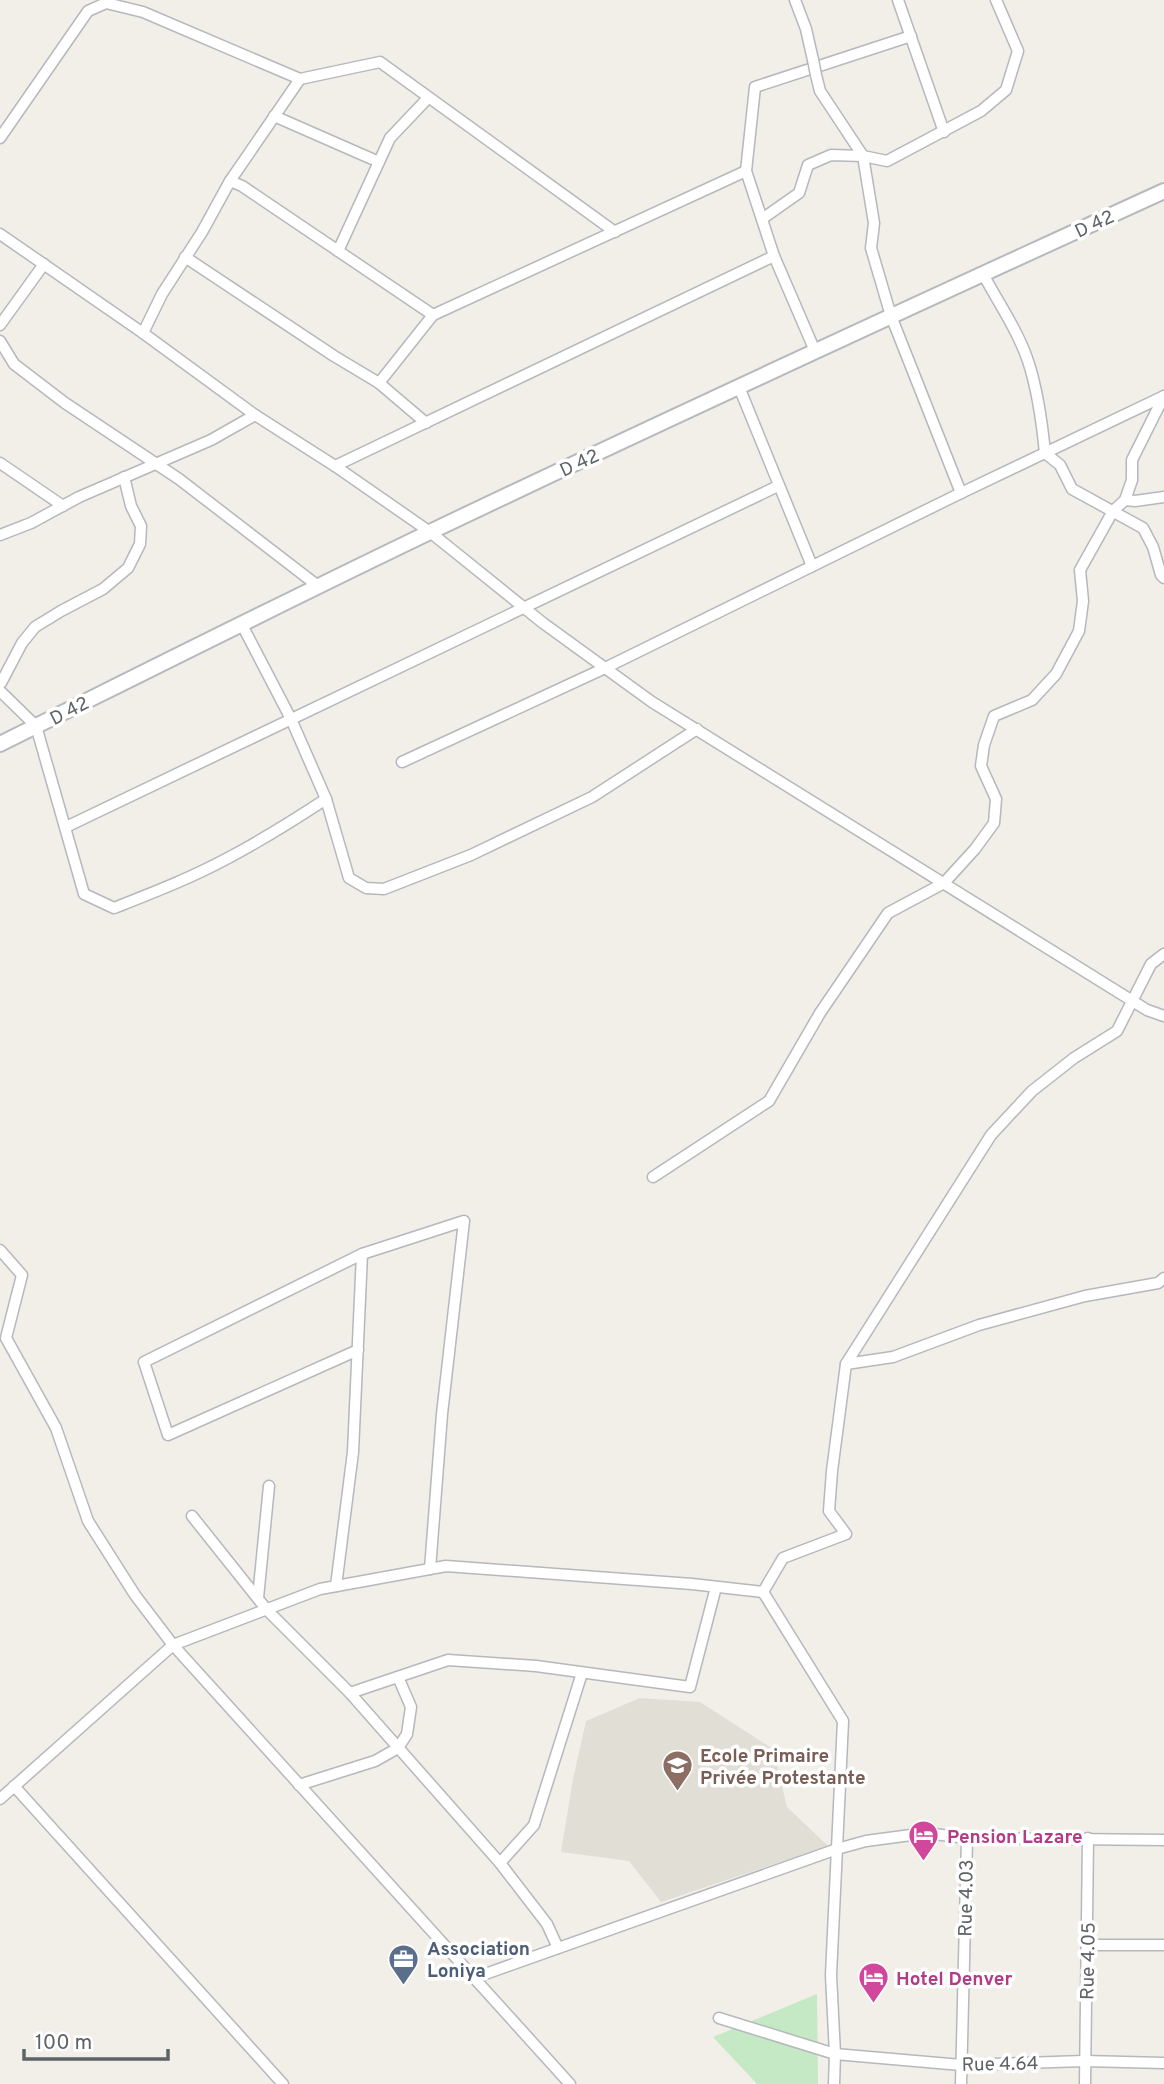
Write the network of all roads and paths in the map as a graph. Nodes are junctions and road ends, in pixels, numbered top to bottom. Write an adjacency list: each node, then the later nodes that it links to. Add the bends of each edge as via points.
1 (795, 0): 10 (street, bridge, via 820,91)
2 (898, 0): 4 (street)
3 (996, 0): 8 (street, via 1018,51 1006,90 981,111)
4 (911, 36): 8 (street); 12 (street, via 755,87)
5 (300, 79): 6 (street, via 380,62); 7 (street); 9 (street, via 143,12 106,3 88,11)
6 (428, 98): 11 (street, via 390,138); 16 (street)
7 (274, 116): 11 (street); 13 (street)
8 (944, 131): 10 (street, via 887,161)
9 (0, 138)
10 (863, 156): 15 (street, via 831,155 808,165 800,193); 24 (street, via 874,223 871,248)
11 (379, 162): 18 (street)
12 (746, 171): 15 (street); 16 (street)
13 (230, 181): 18 (street); 20 (street)
14 (1164, 191): 22 (street, D 42 / D 42)
15 (762, 219): 19 (street)
16 (615, 232): 23 (street)
17 (0, 234): 21 (street)
18 (338, 251): 23 (street)
19 (774, 256): 28 (street); 33 (street)
20 (185, 257): 26 (street); 29 (street)
21 (44, 264): 25 (street); 26 (street)
22 (983, 274): 24 (street, D 42 / D 42); 34 (street, via 1027,360 1040,407)
23 (433, 316): 29 (street)
24 (891, 316): 28 (street, D 42 / D 42); 40 (street)
25 (0, 326)
26 (143, 333): 32 (street)
27 (0, 341): 36 (street, via 14,364)
28 (815, 351): 30 (street, D 42 / D 42)
29 (379, 383): 33 (street)
30 (738, 387): 39 (street); 45 (street, D 42 / D 42)
31 (1164, 396): 34 (street); 42 (street, via 1132,460)
32 (255, 415): 36 (street); 37 (street)
33 (426, 423): 37 (street)
34 (1045, 453): 40 (street); 44 (street, via 1060,465 1072,489)
35 (0, 463): 43 (street)
36 (156, 463): 38 (street); 49 (street)
37 (335, 466): 45 (street)
38 (124, 477): 43 (street); 53 (street, via 141,526 140,544 128,568 103,589 35,627 22,643)
39 (778, 486): 47 (street); 50 (street)
40 (961, 493): 47 (street)
41 (1164, 498): 42 (street)
42 (1125, 500): 44 (street)
43 (63, 506): 46 (street)
44 (1113, 511): 48 (street, via 1143,528); 61 (street, via 1080,570 1083,601 1079,631 1056,674 1032,700 994,716 981,766 996,799 994,822)
45 (430, 532): 49 (street, D 42 / D 42); 50 (street)
46 (0, 535)
47 (812, 566): 52 (street)
48 (1164, 578)
49 (318, 586): 51 (street, D 42 / D 42)
50 (524, 608): 52 (street); 54 (street)
51 (241, 624): 54 (street); 55 (street, D 42 / D 42)
52 (606, 668): 56 (street); 58 (street)
53 (2, 687): 55 (street)
54 (291, 719): 59 (street); 60 (street)
55 (36, 726): 57 (street, D 42 / D 42); 60 (street)
56 (697, 729): 59 (street, via 592,797 471,856 384,889 366,888 349,878); 61 (street)
57 (0, 744)
58 (402, 762)
59 (326, 799): 60 (street, via 227,859 114,908 84,894)
60 (66, 827)
61 (944, 883): 63 (street); 65 (street, via 888,913 820,1013 769,1101)
62 (1164, 954): 63 (street, via 1151,964)
63 (1133, 1001): 64 (street); 70 (street, via 1117,1031 1032,1091 991,1135)
64 (1164, 1017)
65 (653, 1177)
66 (0, 1250): 79 (street, via 22,1275 6,1338 56,1428 88,1521)
67 (362, 1254): 69 (street); 69 (street, via 144,1362 168,1435); 73 (street, via 464,1221)
68 (1164, 1278): 70 (street, via 979,1325 893,1357)
69 (358, 1350): 74 (street, via 353,1452)
70 (846, 1364): 76 (street, via 829,1511 846,1534 783,1558)
71 (269, 1486): 77 (street)
72 (192, 1516): 77 (street)
73 (430, 1569): 74 (street); 75 (street, via 446,1566)
74 (336, 1587): 78 (street)
75 (716, 1587): 76 (street); 80 (street, via 690,1687)
76 (764, 1592): 90 (street, via 843,1721)
77 (258, 1598): 78 (street)
78 (267, 1610): 79 (street); 82 (street)
79 (173, 1646): 84 (street); 85 (street)
80 (582, 1673): 81 (street, via 448,1661); 91 (street, via 534,1825)
81 (398, 1677): 82 (street); 83 (street, via 411,1707 407,1734)
82 (349, 1693): 83 (street)
83 (398, 1748): 84 (street, via 375,1761); 91 (street)
84 (299, 1785): 95 (street)
85 (14, 1786): 86 (street); 101 (street)
86 (0, 1799)
87 (967, 1838): 88 (street); 90 (street, via 926,1833); 100 (street, Rue 4.03)
88 (1088, 1838): 89 (street); 92 (street, Rue 4.05)
89 (1164, 1840)
90 (838, 1849): 94 (street); 97 (street, via 831,1975)
91 (500, 1863): 94 (street, via 547,1924)
92 (1087, 1945): 93 (street); 98 (street, Rue 4.05)
93 (1164, 1945)
94 (558, 1948): 95 (street)
95 (474, 1978): 102 (street)
96 (719, 2018): 97 (street, Rue 4.64)
97 (835, 2054): 100 (street, Rue 4.64); 103 (street)
98 (1084, 2061): 99 (street, Rue 4.64); 100 (street, Rue 4.64); 105 (street, Rue 4.05)
99 (1164, 2063)
100 (961, 2065): 104 (street, Rue 4.03)
101 (283, 2084)
102 (570, 2084)
103 (834, 2084)
104 (961, 2084)
105 (1084, 2084)

